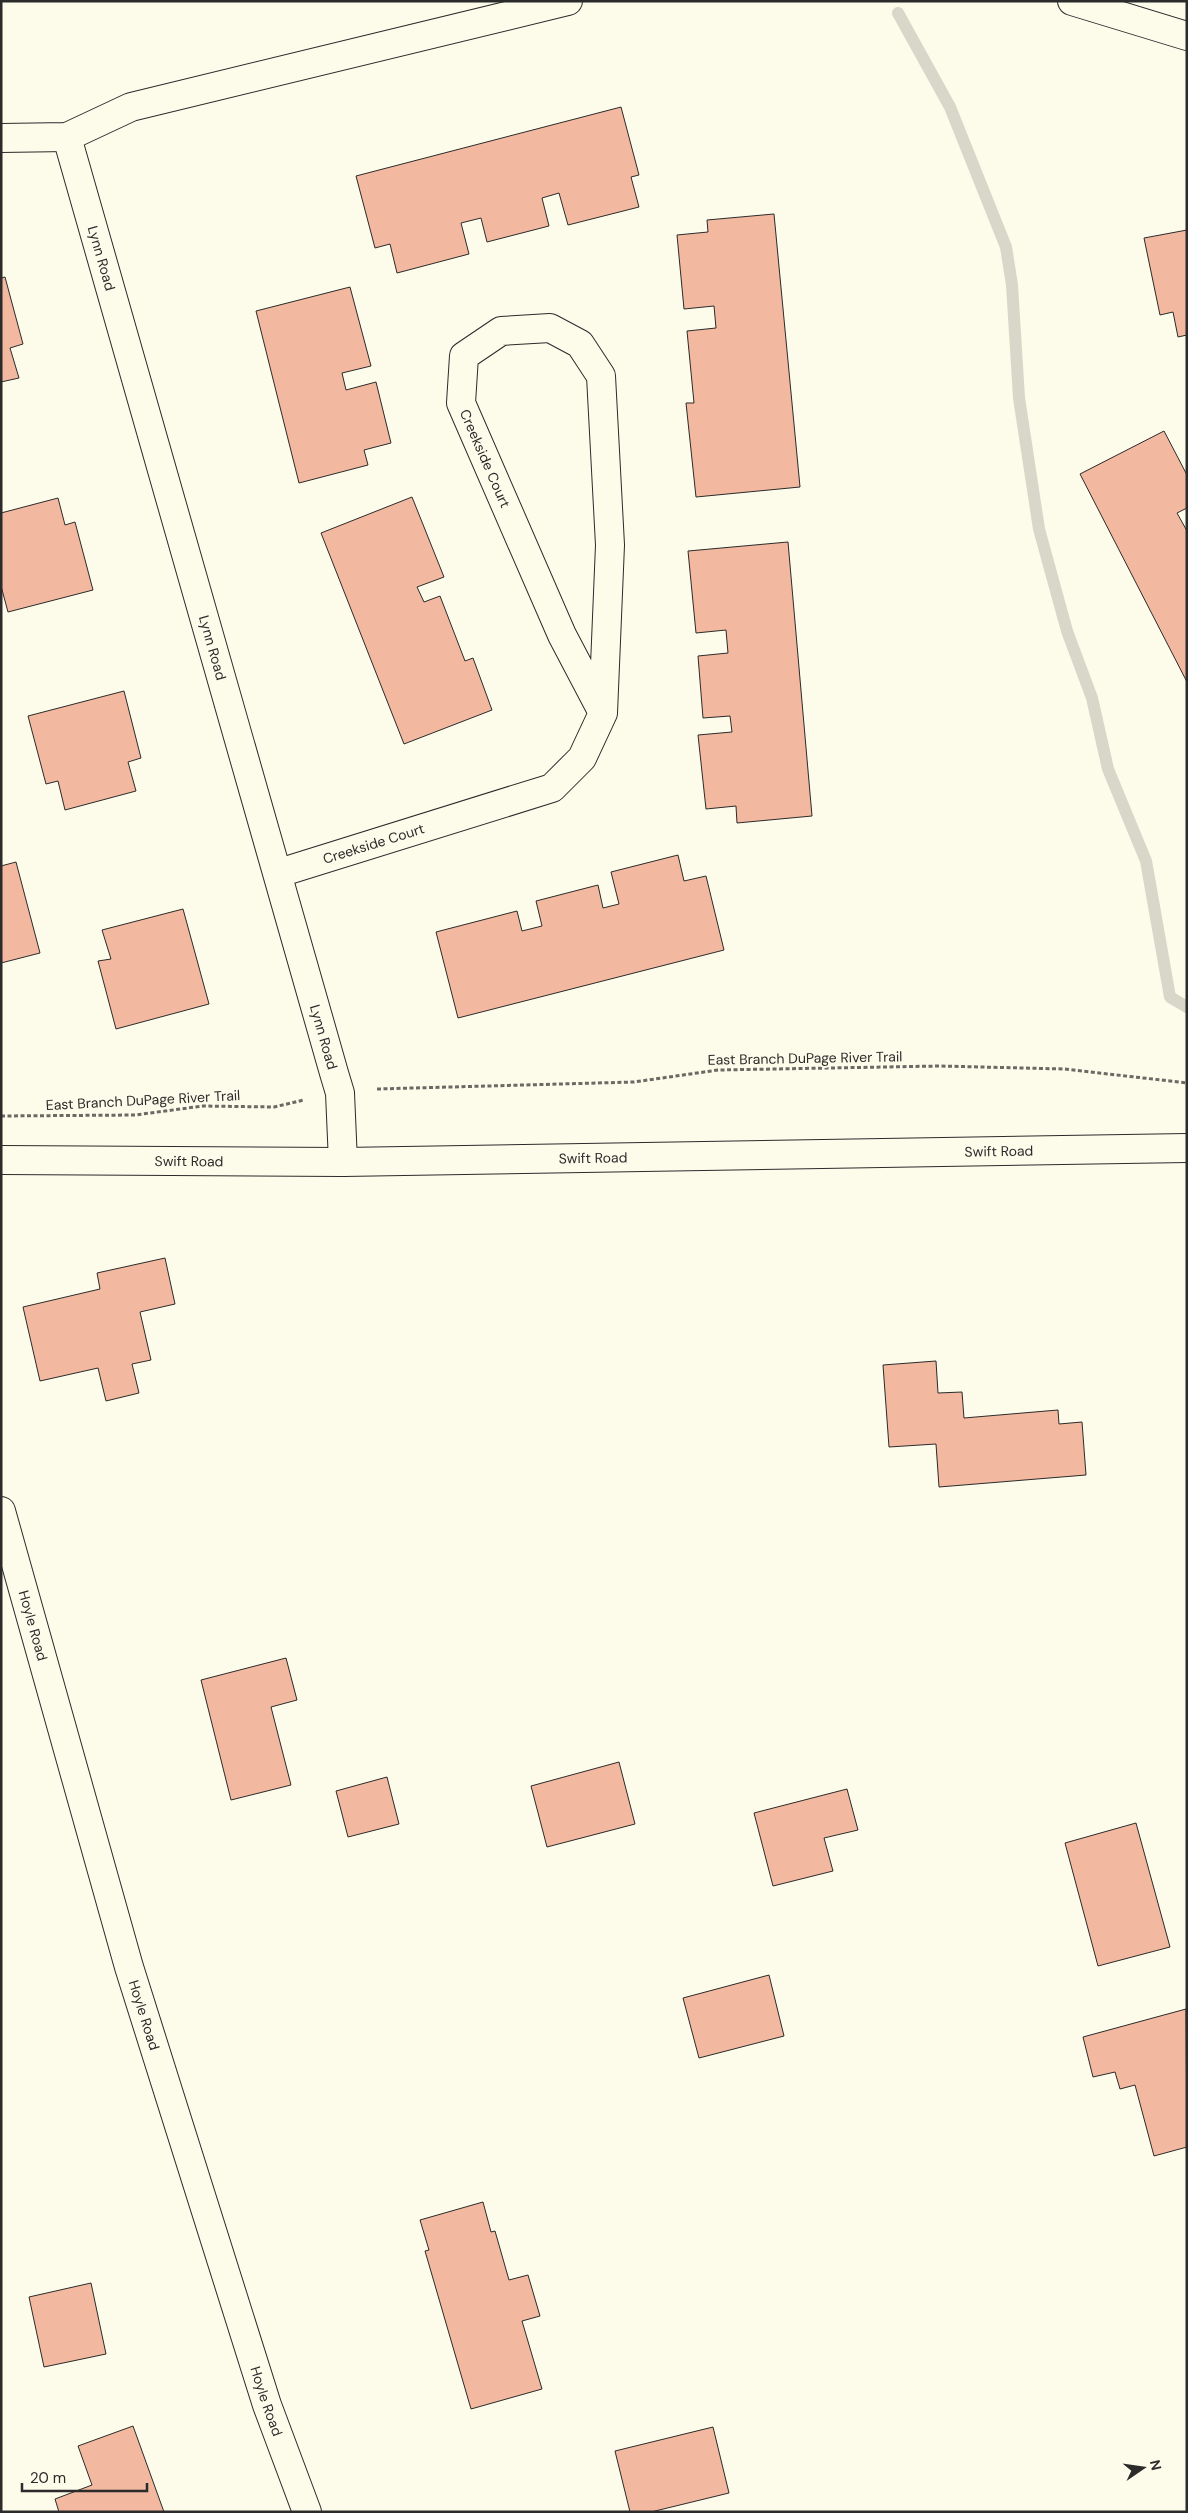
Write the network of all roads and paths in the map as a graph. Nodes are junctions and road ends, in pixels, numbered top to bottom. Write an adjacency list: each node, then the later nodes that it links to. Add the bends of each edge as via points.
1 (568, 1): 4 (street, via 131,107)
2 (1072, 1): 3 (street)
3 (1187, 36)
4 (67, 137): 5 (street); 7 (street, Lynn Road)
5 (1, 138)
6 (602, 713): 6 (street, Creekside Court, via 610,545 601,376 580,344 550,328 501,331 464,356 461,403 562,635); 7 (street, Creekside Court, via 582,758 552,788)
7 (279, 873): 14 (street, Lynn Road, via 340,1093)
8 (1187, 1083): 9 (path, East Branch DuPage River Trail, via 1065,1069 940,1066 718,1070 634,1082)
9 (374, 1089)
10 (307, 1099): 11 (path, East Branch DuPage River Trail, via 274,1107 203,1106 135,1115)
11 (1, 1116)
12 (1187, 1148): 14 (street, Swift Road)
13 (1, 1160): 14 (street, Swift Road)
14 (344, 1162)
15 (1, 1511): 16 (street, Hoyle Road, via 129,1967 267,2405)
16 (307, 2512)

